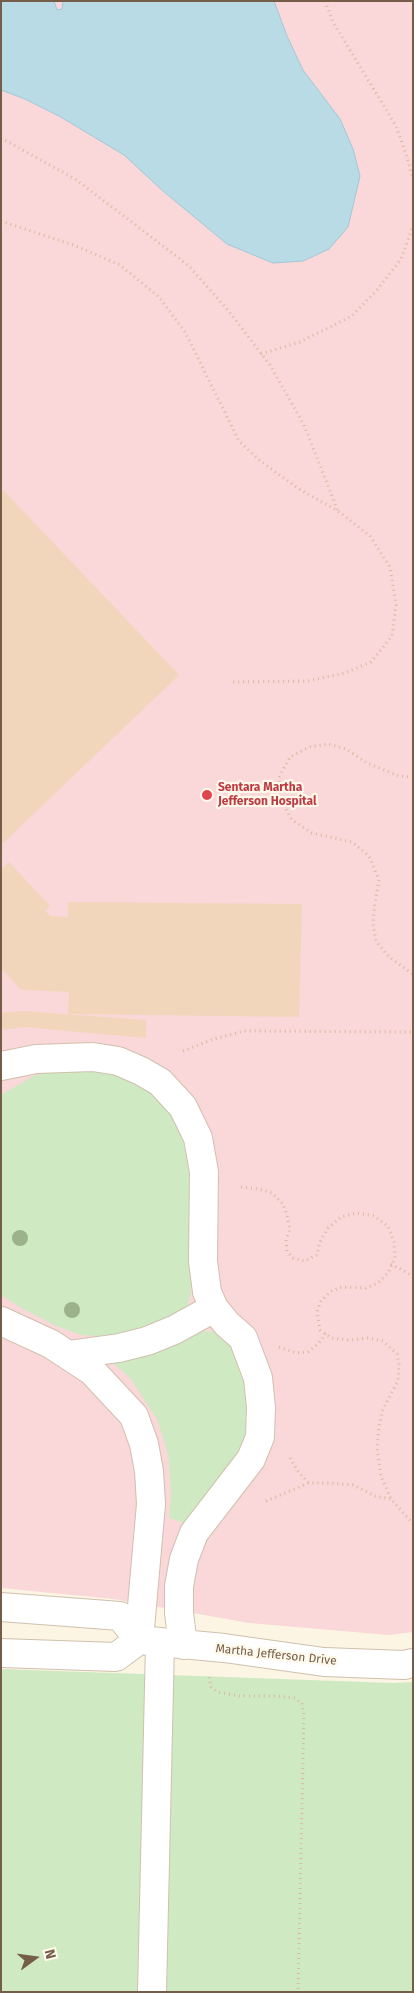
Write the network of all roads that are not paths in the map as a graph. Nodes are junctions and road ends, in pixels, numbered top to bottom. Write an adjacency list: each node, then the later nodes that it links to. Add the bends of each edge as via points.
1 (1, 1066): 2 (street, via 36,1059 93,1056 118,1061 160,1082 183,1107 198,1138 204,1172 203,1261 207,1292)
2 (214, 1308): 4 (street, via 147,1341); 6 (street, via 243,1338 258,1378 260,1437 251,1459 194,1533 184,1559 179,1613)
3 (1, 1321): 4 (street)
4 (68, 1355): 6 (street, via 100,1379 134,1416 144,1444 149,1471)
5 (1, 1607): 6 (street, via 120,1616)
6 (161, 1643): 7 (street, via 116,1657); 8 (street, Martha Jefferson Drive, via 324,1662); 9 (street)
7 (1, 1653)
8 (413, 1663)
9 (152, 1992)

